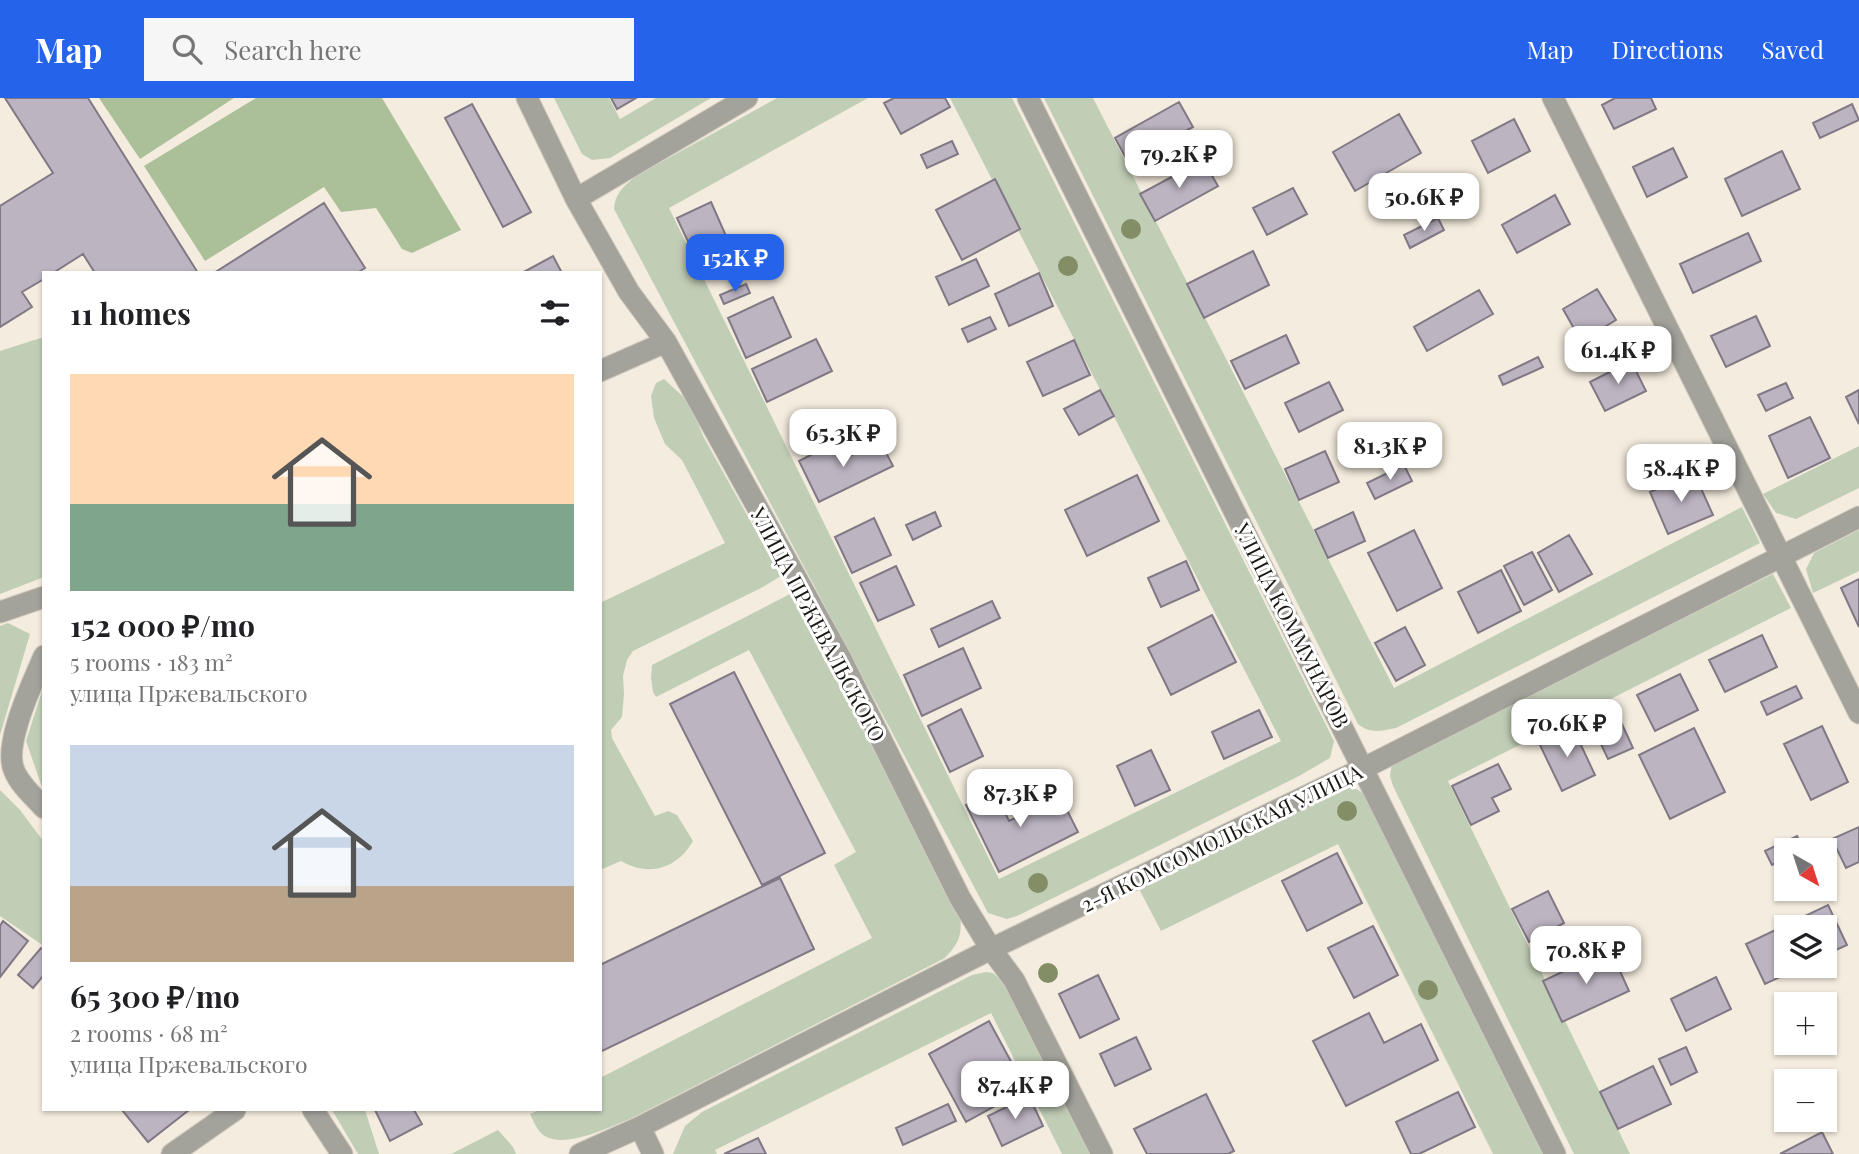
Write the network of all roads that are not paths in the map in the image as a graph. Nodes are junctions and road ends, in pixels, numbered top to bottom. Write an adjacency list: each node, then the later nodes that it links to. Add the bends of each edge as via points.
1 (527, 98): 5 (street, УЛИЦА ПРЖЕВАЛЬСКОГО)
2 (747, 98): 5 (street)
3 (1028, 98): 14 (street, УЛИЦА КОММУНАРОВ)
4 (1553, 98): 9 (street)
5 (576, 199): 6 (street, УЛИЦА ПРЖЕВАЛЬСКОГО, via 629,292)
6 (666, 342): 7 (street); 16 (street, УЛИЦА ПРЖЕВАЛЬСКОГО, via 840,657)
7 (602, 370)
8 (1859, 517): 9 (street, 2-Я КОМСОМОЛЬСКАЯ УЛИЦА)
9 (1780, 556): 13 (street); 14 (street, 2-Я КОМСОМОЛЬСКАЯ УЛИЦА)
10 (42, 598): 11 (street)
11 (0, 612)
12 (42, 661): 15 (street, via 13,742 13,769)
13 (1859, 713)
14 (1364, 768): 16 (street, 2-Я КОМСОМОЛЬСКАЯ УЛИЦА); 25 (street, УЛИЦА КОММУНАРОВ)
15 (42, 805)
16 (990, 949): 19 (street, 2-Я КОМСОМОЛЬСКАЯ УЛИЦА); 24 (street, УЛИЦА ПРЖЕВАЛЬСКОГО, via 1014,980)
17 (233, 1111): 20 (street)
18 (314, 1111): 21 (street)
19 (640, 1127): 22 (street, 2-Я КОМСОМОЛЬСКАЯ УЛИЦА); 23 (street)
20 (172, 1154)
21 (342, 1154)
22 (580, 1154)
23 (653, 1154)
24 (1102, 1154)
25 (1555, 1154)

